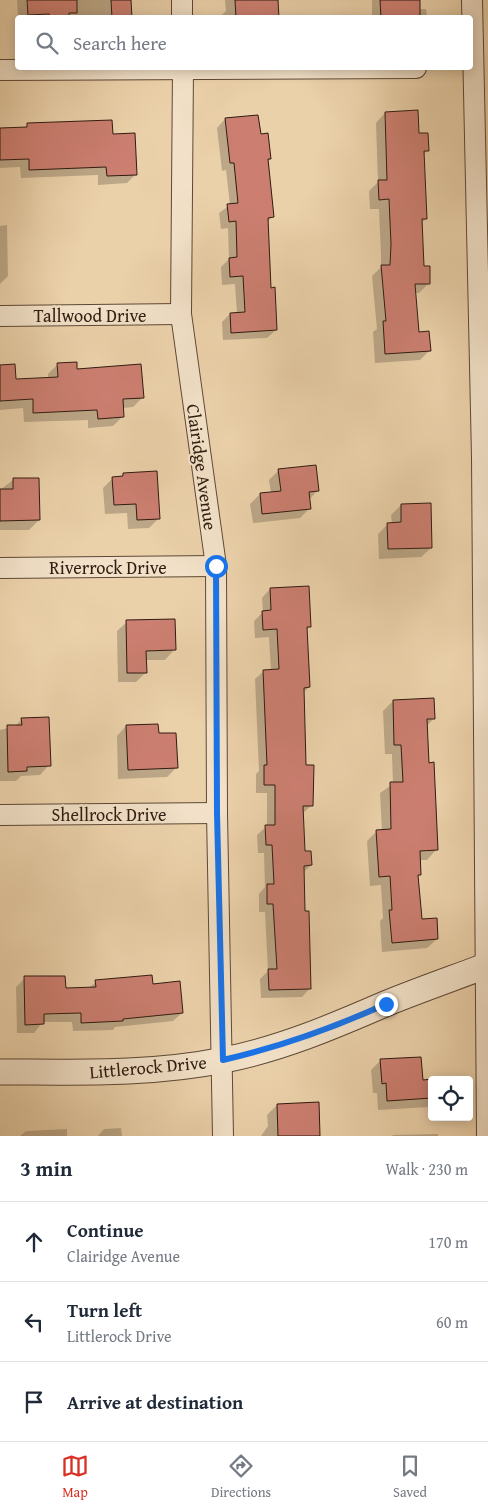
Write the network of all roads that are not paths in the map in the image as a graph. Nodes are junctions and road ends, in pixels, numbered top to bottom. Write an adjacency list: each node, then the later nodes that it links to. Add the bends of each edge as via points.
1 (182, 0): 3 (street)
2 (472, 0): 4 (street)
3 (182, 15)
4 (472, 15)
5 (0, 70): 6 (street)
6 (15, 70)
7 (183, 70): 9 (street, Clairidge Avenue)
8 (471, 70): 11 (street)
9 (180, 314): 10 (street, Tallwood Drive); 12 (street, Clairidge Avenue)
10 (0, 316)
11 (485, 457): 16 (street)
12 (216, 566): 13 (street, Riverrock Drive); 14 (street, Clairidge Avenue)
13 (0, 568)
14 (217, 813): 15 (street, Shellrock Drive); 17 (street, Clairidge Avenue)
15 (0, 815)
16 (487, 965): 17 (street, Littlerock Drive, via 340,1025 268,1050); 20 (street)
17 (223, 1060): 18 (street, Littlerock Drive, via 126,1072); 19 (street, Clairidge Avenue)
18 (0, 1072)
19 (223, 1136)
20 (487, 1136)

